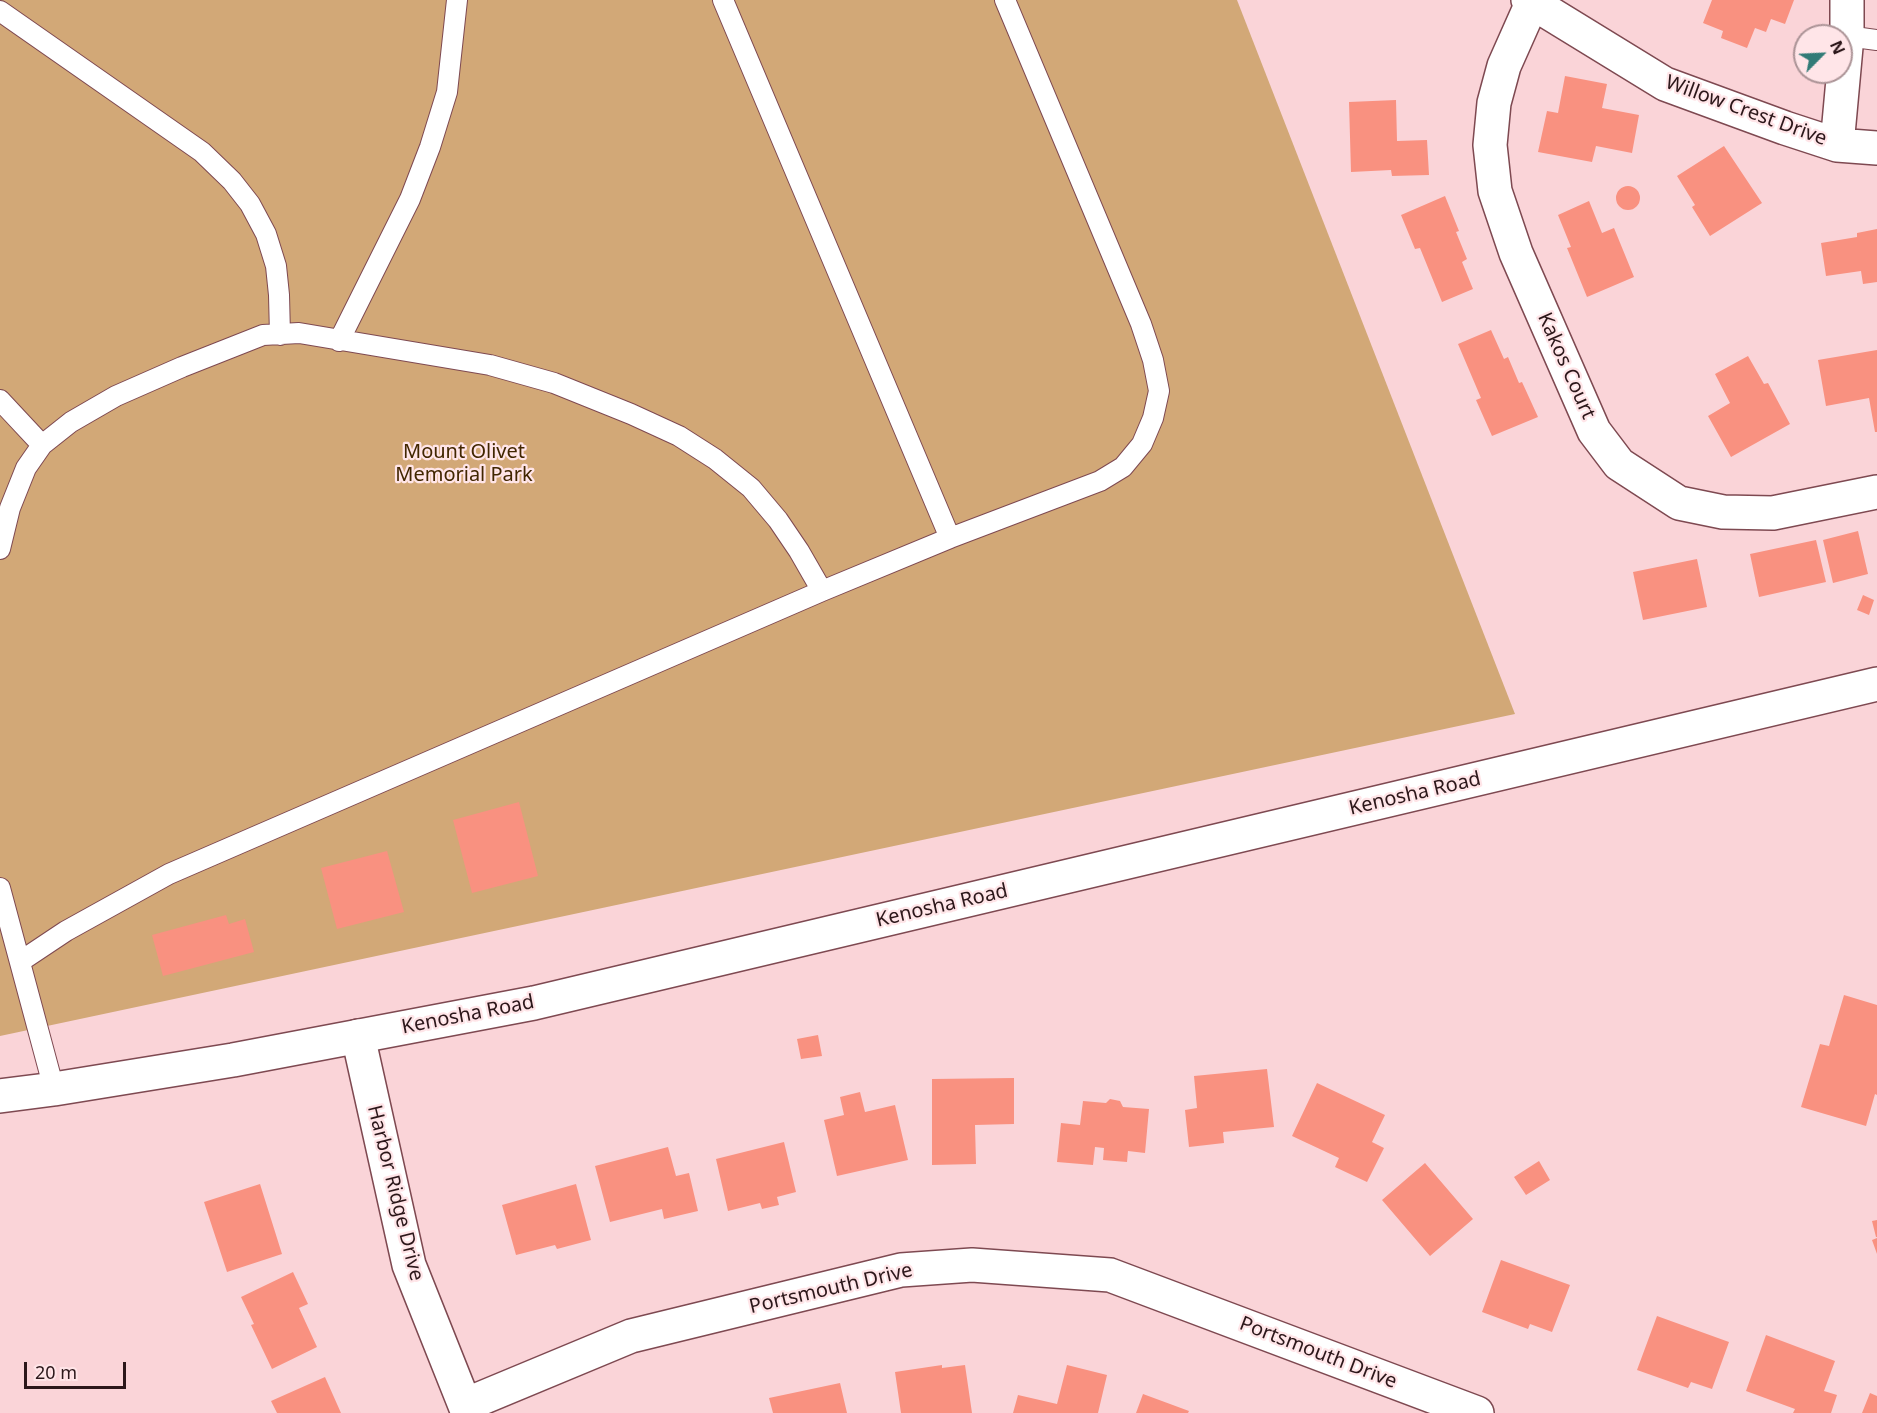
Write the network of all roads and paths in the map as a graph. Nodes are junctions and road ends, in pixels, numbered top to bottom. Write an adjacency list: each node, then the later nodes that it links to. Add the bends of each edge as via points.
1 (457, 0): 11 (lane, via 447,92 430,147 410,199)
2 (723, 0): 15 (lane)
3 (1005, 0): 15 (lane, via 1141,324 1159,391 1142,444 1123,466 1100,481)
4 (1847, 0): 7 (street)
5 (1530, 2): 8 (street, Willow Crest Drive, via 1665,84); 14 (street, Kakos Court, via 1504,66 1494,103 1490,145 1495,191 1516,253 1594,431 1619,464 1678,503 1723,512 1773,513)
6 (0, 11): 10 (lane, via 202,152 232,181 266,234 276,266)
7 (1862, 38): 8 (street)
8 (1837, 144): 9 (street, Willow Crest Drive)
9 (1877, 148)
10 (280, 335): 11 (lane, via 299,333); 13 (lane, via 263,335 116,396 71,422)
11 (339, 341): 17 (lane, via 490,366 554,384 679,436 751,488 784,528)
12 (0, 400): 13 (lane)
13 (42, 445): 16 (lane, via 26,468 10,508)
14 (1877, 492)
15 (950, 538): 17 (lane)
16 (0, 549)
17 (822, 591): 20 (lane, via 169,874 66,931)
18 (1877, 684): 21 (street, Kenosha Road, via 546,1000)
19 (0, 888): 20 (lane)
20 (21, 961): 22 (lane)
21 (358, 1036): 22 (street, Kenosha Road); 24 (street, Harbor Ridge Drive, via 409,1265)
22 (54, 1089): 23 (street, Kenosha Road)
23 (0, 1096)
24 (466, 1409): 25 (street, Portsmouth Drive, via 631,1336 901,1270 972,1264 1110,1275)
25 (1477, 1413)

